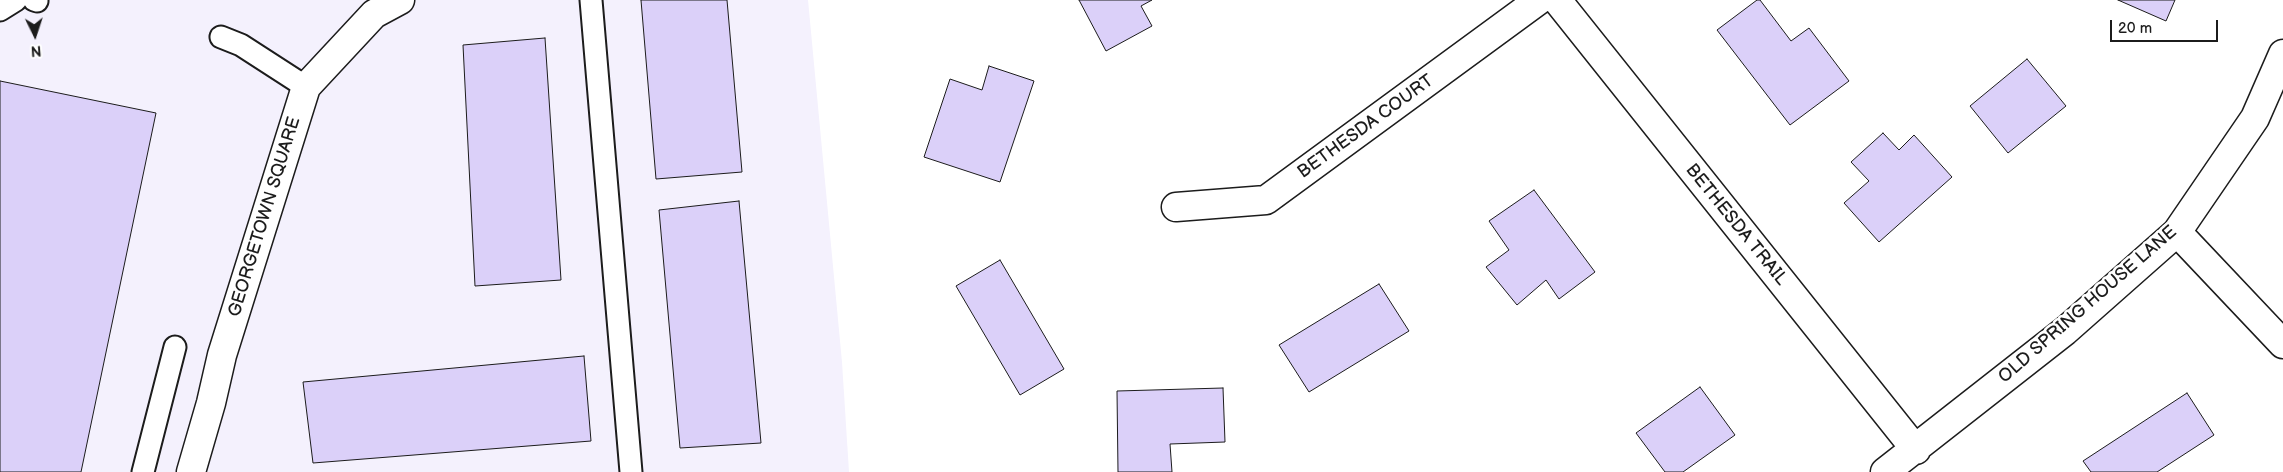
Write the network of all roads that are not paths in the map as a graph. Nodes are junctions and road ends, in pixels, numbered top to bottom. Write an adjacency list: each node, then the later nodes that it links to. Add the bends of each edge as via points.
1 (16, 0): 6 (lane)
2 (400, 0): 9 (street, GEORGETOWN SQUARE, via 374,14)
3 (590, 0): 17 (lane)
4 (1538, 0): 10 (street, BETHESDA COURT, via 1266,200)
5 (1557, 0): 14 (street, BETHESDA TRAIL)
6 (0, 10)
7 (222, 36): 9 (lane)
8 (2283, 54): 11 (street, OLD SPRING HOUSE LANE, via 2255,118)
9 (306, 87): 16 (street, GEORGETOWN SQUARE, via 222,355)
10 (1176, 207)
11 (2176, 232): 12 (street); 14 (street, OLD SPRING HOUSE LANE, via 2065,331)
12 (2283, 344)
13 (175, 347): 15 (lane)
14 (1916, 450): 18 (street, OLD SPRING HOUSE LANE)
15 (144, 472)
16 (191, 472)
17 (631, 472)
18 (1885, 472)

